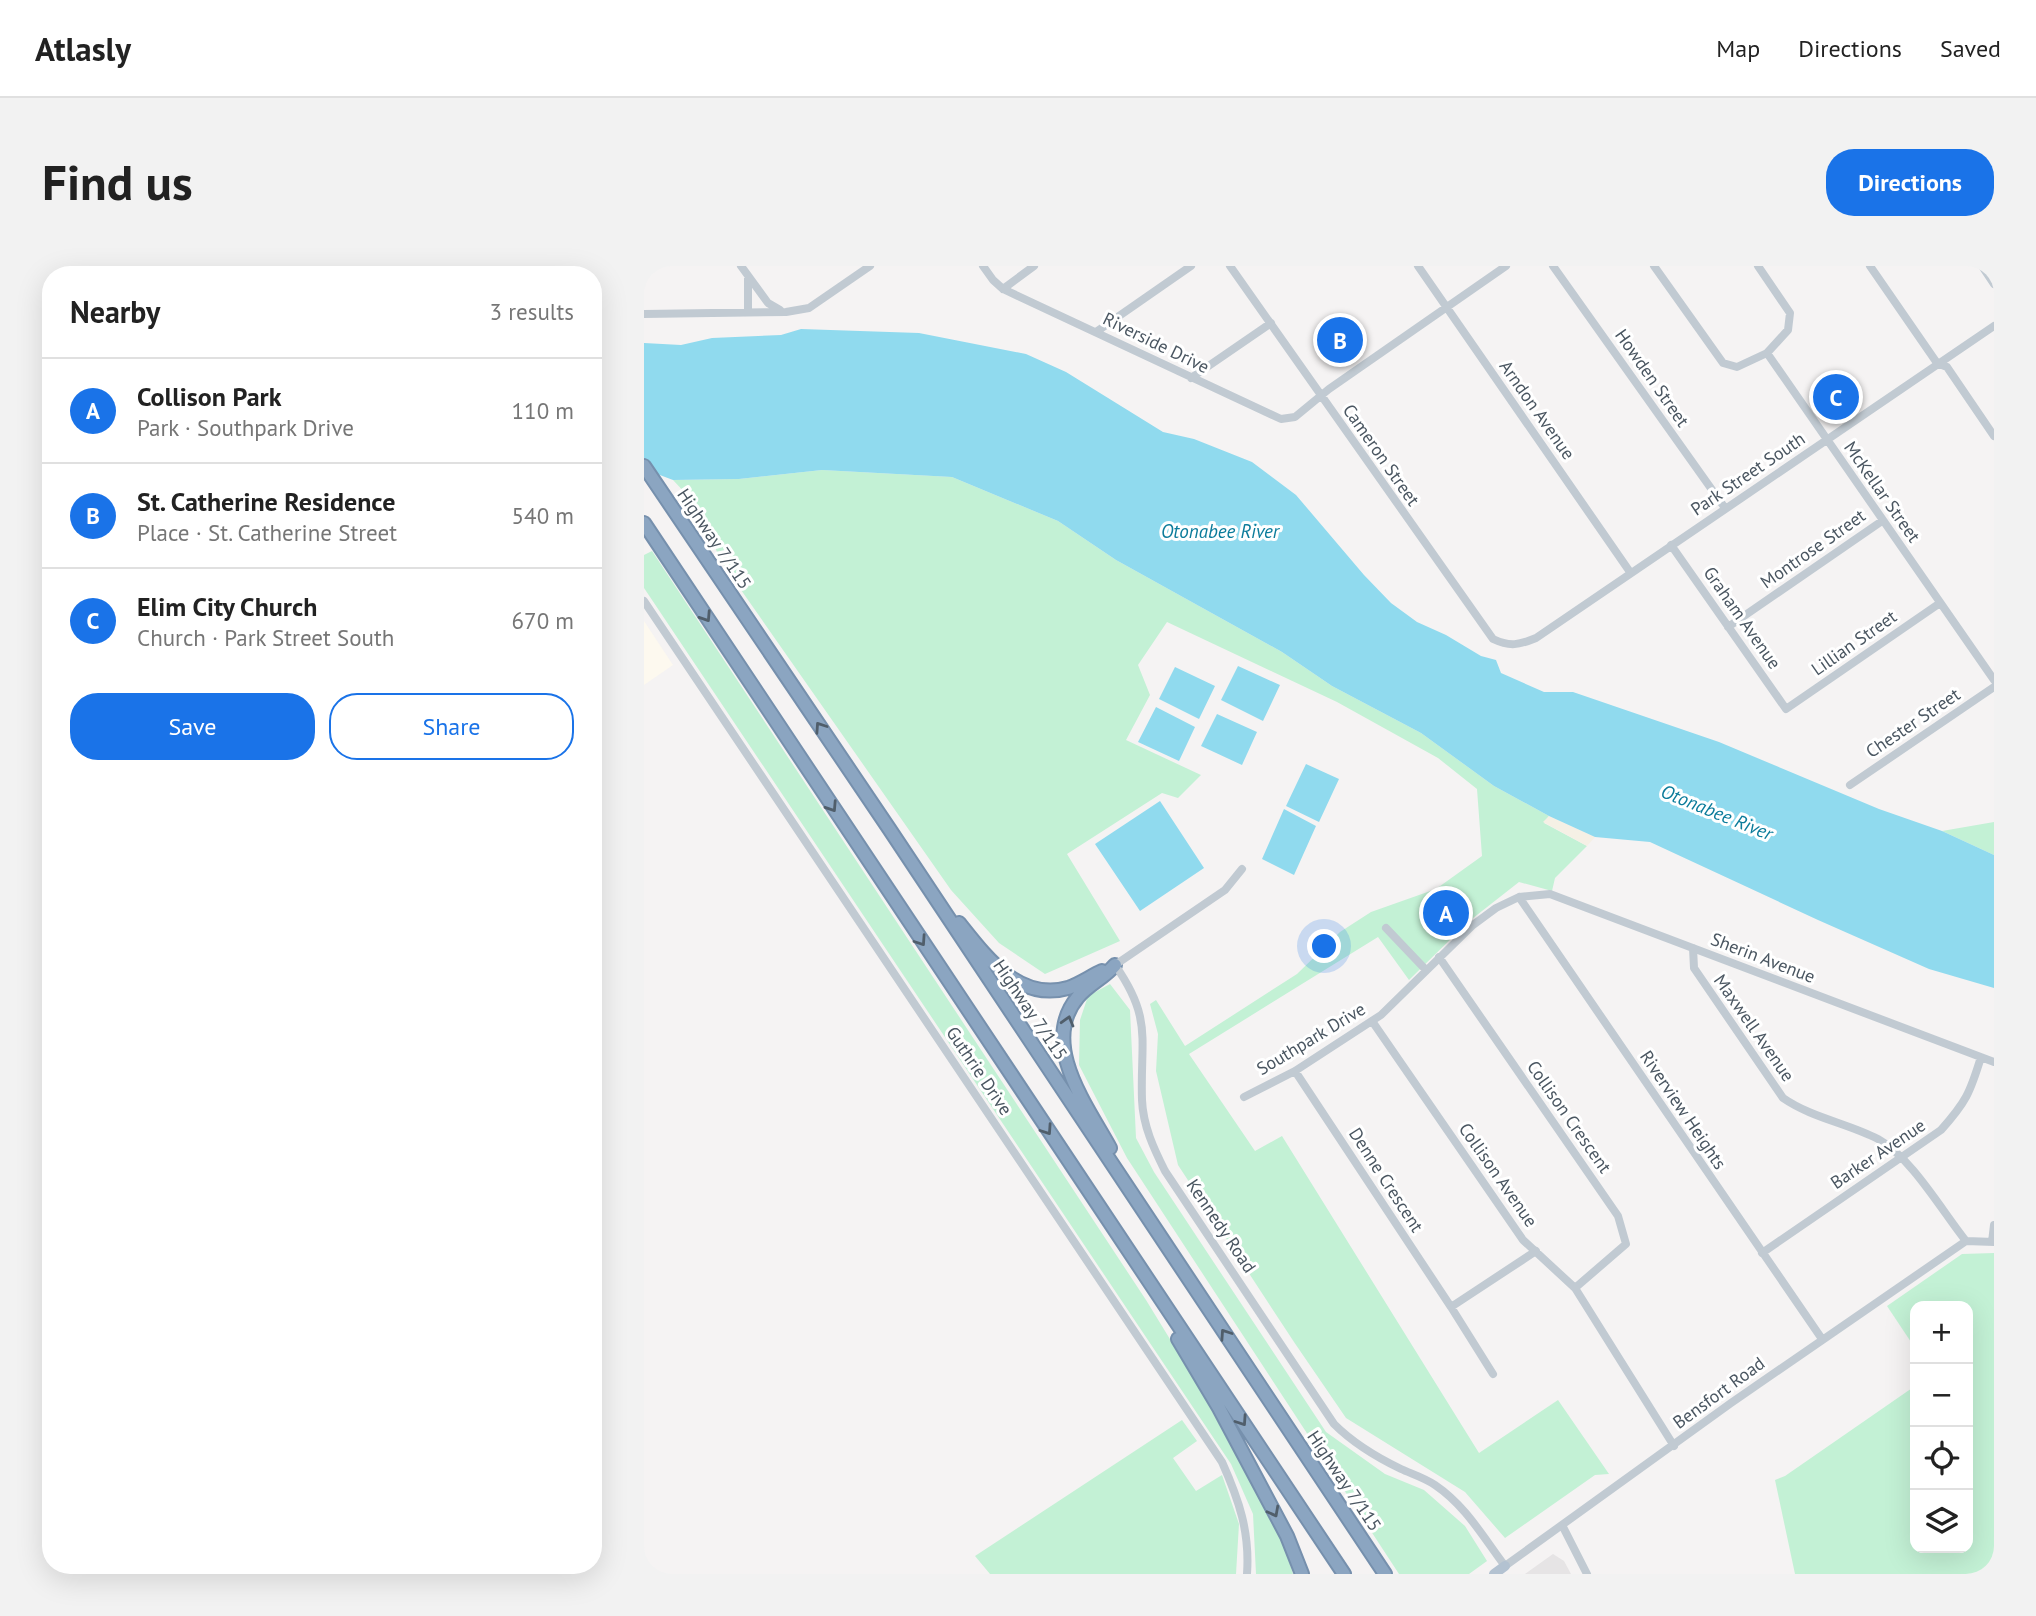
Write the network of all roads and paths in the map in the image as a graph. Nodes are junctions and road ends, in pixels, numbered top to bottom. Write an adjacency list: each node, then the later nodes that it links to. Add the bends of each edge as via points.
1 (741, 266): 15 (street)
2 (870, 266): 14 (street)
3 (983, 266): 17 (street, Riverside Drive)
4 (1034, 266): 17 (street)
5 (1191, 266): 24 (street)
6 (1230, 266): 22 (street, Cameron Street)
7 (1418, 266): 18 (street, Arndon Avenue)
8 (1506, 266): 18 (street)
9 (1553, 266): 32 (street, Howden Street)
10 (1654, 266): 25 (street, via 1723,363 1737,367)
11 (1758, 266): 25 (street, via 1790,313 1788,330)
12 (1870, 266): 26 (street)
13 (1982, 266): 16 (street)
14 (858, 269): 20 (street, via 809,308)
15 (747, 275): 19 (street); 20 (street, via 768,303)
16 (1994, 284)
17 (1003, 289): 24 (street, Riverside Drive)
18 (1447, 308): 28 (street); 36 (street, Arndon Avenue)
19 (747, 311): 20 (street); 21 (street)
20 (786, 313)
21 (644, 314)
22 (1271, 323): 27 (street); 28 (street, Cameron Street)
23 (1994, 326): 26 (street, Park Street South)
24 (1096, 332): 27 (street, Riverside Drive)
25 (1767, 353): 30 (street, McKellar Street)
26 (1937, 363): 29 (street, via 1947,367); 30 (street, Park Street South)
27 (1191, 378): 28 (street, Riverside Drive, via 1281,419 1295,416)
28 (1320, 396): 40 (street, Cameron Street, via 1493,639)
29 (1994, 436)
30 (1827, 440): 32 (street, Park Street South); 33 (street, McKellar Street)
31 (644, 466): 45 (highway, Highway 7/115, one-way to 31)
32 (1725, 508): 35 (street, Park Street South)
33 (1882, 521): 38 (street, McKellar Street); 39 (street, Montrose Street)
34 (644, 523): 66 (highway, one-way to 66)
35 (1671, 545): 36 (street, Park Street South); 39 (street, Graham Avenue)
36 (1630, 572): 40 (street, Park Street South)
37 (644, 601): 73 (street, Guthrie Drive, via 1222,1462 1245,1522)
38 (1940, 603): 41 (street, McKellar Street); 43 (street, Lillian Street)
39 (1728, 627): 43 (street, Graham Avenue)
40 (1518, 646)
41 (1994, 680)
42 (1994, 687): 44 (street, Chester Street)
43 (1786, 709)
44 (1850, 785)
45 (890, 830): 51 (highway, via 981,950 1014,981 1047,991 1070,987); 64 (highway, Highway 7/115)
46 (1242, 869): 51 (street, via 1225,890)
47 (1519, 897): 49 (street, Sherin Avenue, via 1549,894); 50 (street, Southpark Drive, via 1489,914); 63 (street, Riverview Heights)
48 (1386, 928): 52 (street)
49 (1693, 948): 54 (street, Sherin Avenue); 58 (street, Maxwell Avenue, via 1694,968 1783,1098 1799,1109 1878,1139)
50 (1439, 957): 52 (street, Southpark Drive); 65 (street, Collison Crescent, via 1618,1216 1626,1244)
51 (1115, 965): 64 (highway, one-way to 51, via 1078,1090 1067,1062 1064,1033 1072,1006); 72 (street, Kennedy Road, via 1139,1008 1144,1035 1145,1120 1166,1171 1334,1424 1354,1443 1446,1493 1470,1516)
52 (1426, 970): 53 (street, Southpark Drive)
53 (1372, 1021): 56 (street, Southpark Drive); 62 (street, Collison Avenue, via 1523,1240)
54 (1981, 1057): 55 (street, Sherin Avenue); 58 (street, Barker Avenue, via 1961,1108 1941,1130)
55 (1994, 1062)
56 (1295, 1071): 57 (street, Southpark Drive); 67 (street, Denne Crescent)
57 (1244, 1097)
58 (1901, 1156): 60 (street, Maxwell Avenue); 63 (street, Barker Avenue)
59 (1994, 1225): 61 (street)
60 (1966, 1241): 61 (street); 68 (street, Bensfort Road)
61 (1993, 1242)
62 (1536, 1251): 65 (street, Collison Avenue); 67 (street)
63 (1762, 1253): 68 (street, Riverview Heights)
64 (1174, 1257): 76 (highway, Highway 7/115, one-way to 64)
65 (1574, 1288): 70 (street, Collison Avenue)
66 (1161, 1300): 74 (highway, one-way to 74); 75 (highway, one-way to 75)
67 (1451, 1307): 69 (street, Denne Crescent)
68 (1822, 1339): 70 (street, Bensfort Road)
69 (1493, 1374)
70 (1674, 1446): 71 (street, Bensfort Road)
71 (1562, 1525): 72 (street, Bensfort Road); 78 (street)
72 (1505, 1566): 77 (main road, Bensfort Road)
73 (1247, 1574)
74 (1303, 1574)
75 (1344, 1574)
76 (1385, 1574)
77 (1494, 1574)
78 (1587, 1574)

